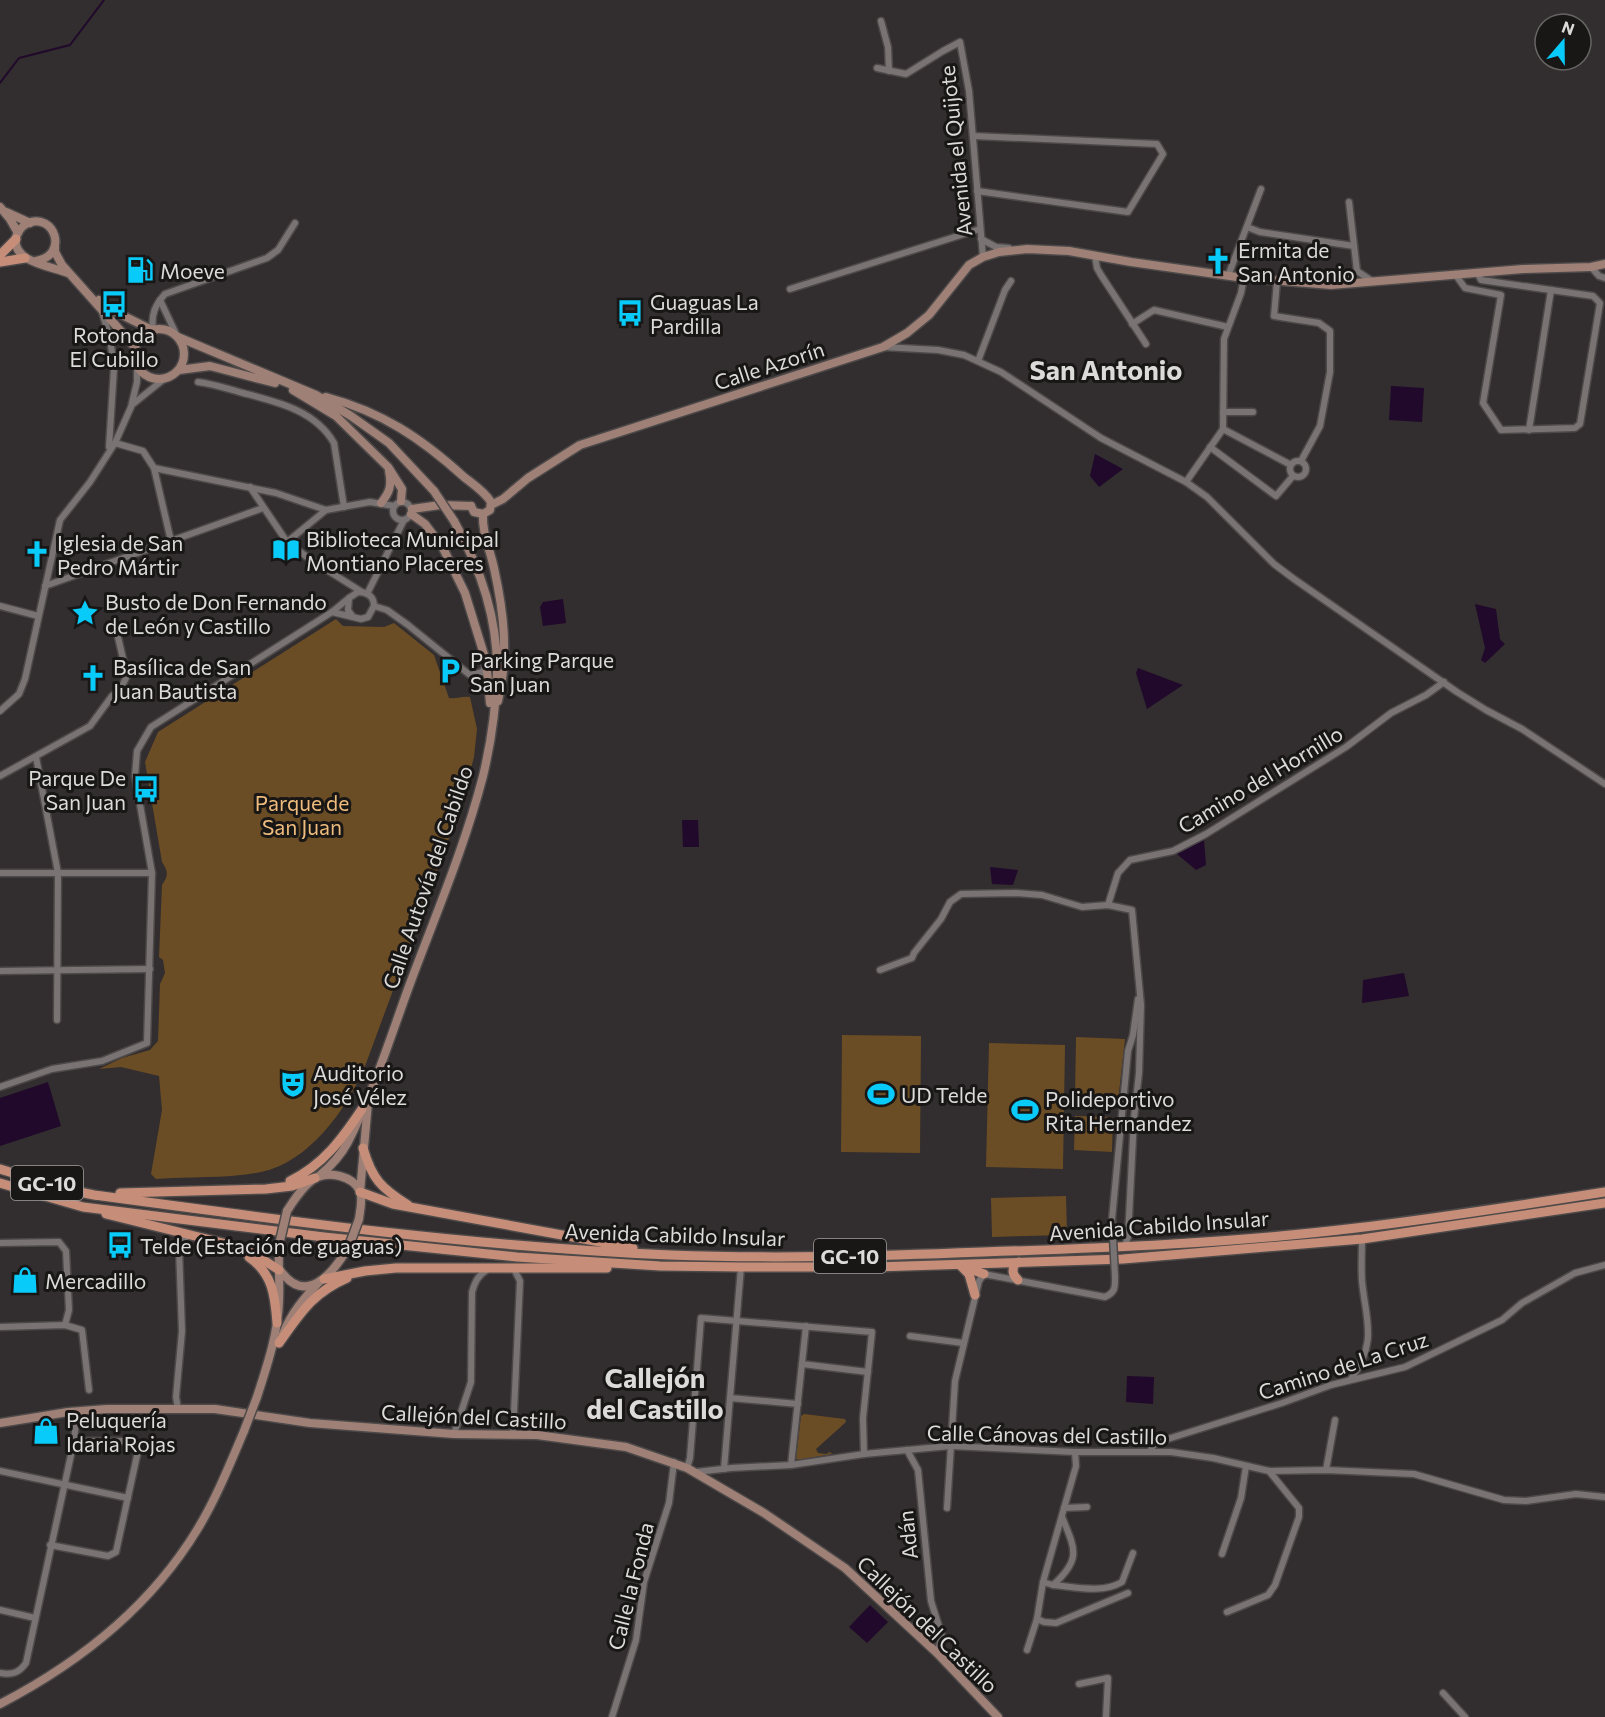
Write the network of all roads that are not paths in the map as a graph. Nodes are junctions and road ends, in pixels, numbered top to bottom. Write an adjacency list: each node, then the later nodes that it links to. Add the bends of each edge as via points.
1 (881, 21): 3 (street)
2 (877, 68): 3 (street)
3 (889, 71): 4 (street, Avenida el Quijote, via 906,74 960,42)
4 (974, 136): 6 (street, Avenida el Quijote); 6 (street, via 1157,144 1163,154 1128,212)
5 (1261, 189): 11 (street)
6 (977, 191): 12 (street, Avenida el Quijote)
7 (1349, 202): 15 (street)
8 (2, 209): 9 (main road); 13 (main road)
9 (30, 222): 13 (main road); 16 (main road, via 47,225 55,235)
10 (295, 223): 42 (street, via 278,250 267,258 182,286)
11 (1247, 227): 15 (street); 30 (street)
12 (980, 229): 14 (street, Avenida el Quijote); 38 (street)
13 (17, 236): 18 (main road); 21 (main road, via 17,250)
14 (981, 239): 17 (street, via 996,247); 20 (street, Avenida el Quijote)
15 (1354, 246): 26 (street)
16 (55, 247): 22 (main road, via 48,257); 28 (main road, via 57,258)
17 (1027, 249): 19 (main road); 20 (main road)
18 (0, 255)
19 (1095, 256): 30 (main road); 44 (street, via 1097,268)
20 (982, 257): 50 (main road, Calle Azorín, via 969,265 929,315)
21 (24, 258): 22 (main road); 23 (main road)
22 (36, 261): 28 (main road)
23 (0, 262)
24 (1605, 264): 25 (main road)
25 (1591, 267): 27 (main road); 32 (street)
26 (1357, 271): 35 (street); 37 (street)
27 (1477, 272): 29 (main road); 36 (street, via 1481,280)
28 (68, 273): 41 (main road)
29 (1455, 274): 35 (main road); 40 (street, via 1465,288)
30 (1228, 276): 31 (main road)
31 (1244, 278): 34 (main road); 45 (street)
32 (1605, 278)
33 (1011, 281): 51 (street)
34 (1277, 281): 37 (main road); 67 (street, via 1274,316 1319,323 1330,331 1330,372 1320,426)
35 (1373, 281): 37 (main road)
36 (1503, 284): 39 (street); 40 (street)
37 (1331, 285)
38 (790, 289)
39 (1551, 290): 63 (street); 63 (street, via 1593,296 1600,303 1580,424 1575,428)
40 (1501, 295): 63 (street, via 1483,403 1501,430)
41 (90, 296): 43 (main road); 46 (main road)
42 (160, 300): 46 (street, via 152,319); 47 (street)
43 (99, 306): 49 (main road); 66 (street, via 110,338 114,368 111,441)
44 (1132, 324): 45 (street, via 1154,310); 48 (street)
45 (1228, 327): 60 (street, via 1224,339)
46 (153, 329): 47 (main road, via 166,329); 49 (main road, via 144,333)
47 (178, 336): 53 (main road, via 185,357); 57 (main road, Calle Autovía del Cabildo)
48 (1146, 344)
49 (135, 347): 52 (main road)
50 (883, 347): 51 (street, via 938,350); 77 (main road, Calle Azorín, via 580,445)
51 (978, 361): 72 (street, via 1101,438)
52 (137, 366): 54 (main road, via 148,377); 59 (street)
53 (179, 370): 54 (main road); 56 (main road, Calle Autovía del Cabildo, via 210,366)
54 (164, 379): 59 (street)
55 (198, 382): 79 (street, via 279,403 312,419 334,443)
56 (293, 390): 58 (main road, Calle Autovía del Cabildo); 69 (main road, via 336,416)
57 (316, 395): 58 (main road, Calle Autovía del Cabildo); 74 (main road, via 346,402 400,426 438,453)
58 (333, 405): 98 (main road, Calle Autovía del Cabildo, bridge, via 389,443 434,491 478,570 493,629 497,673)
59 (131, 407): 64 (street)
60 (1223, 412): 61 (street); 62 (street)
61 (1253, 412)
62 (1223, 429): 65 (street); 68 (street)
63 (1529, 430)
64 (115, 443): 66 (street); 70 (street, via 143,451)
65 (1210, 447): 71 (street, via 1276,496); 72 (street)
66 (106, 459): 86 (street, via 60,520)
67 (1301, 461): 68 (street); 71 (street, via 1306,464 1305,476)
68 (1291, 465): 71 (street)
69 (388, 467): 75 (main road, via 389,494); 76 (main road, via 402,489)
70 (154, 468): 73 (street); 84 (street)
71 (1293, 476)
72 (1186, 482): 96 (street, via 1207,496 1275,564)
73 (250, 487): 80 (street); 81 (street)
74 (485, 496): 77 (main road); 78 (main road, via 475,497)
75 (381, 503): 76 (street); 79 (street)
76 (398, 503): 82 (street, via 410,505); 82 (street, via 394,516)
77 (491, 505): 83 (main road)
78 (471, 506): 82 (main road, via 440,505); 83 (main road, via 474,512)
79 (344, 507): 81 (street)
80 (263, 508): 84 (street); 85 (street)
81 (326, 510): 85 (street)
82 (409, 514): 87 (street); 95 (main road, via 425,524 443,548 465,592)
83 (483, 514): 98 (main road, via 483,531 502,604 505,640 503,682)
84 (171, 541): 86 (street)
85 (287, 542): 87 (street)
86 (45, 586): 92 (street)
87 (365, 593): 88 (street, via 354,593); 90 (street, via 373,599)
88 (349, 598): 91 (street); 93 (street, via 348,610)
89 (0, 606): 92 (street)
90 (374, 606): 93 (street, via 372,614 365,618); 95 (street, via 408,625 470,675 483,672)
91 (332, 612): 93 (street); 104 (street, via 165,717 144,737 137,751 135,776)
92 (38, 615): 97 (street, via 25,679 19,694)
93 (353, 616)
94 (118, 637): 99 (street, via 127,676 120,690 90,726)
95 (486, 661): 98 (main road)
96 (1444, 682): 101 (street); 105 (street, Camino del Hornillo, via 1206,834 1173,851 1130,860 1118,873)
97 (0, 711)
98 (491, 731): 113 (main road, Calle Autovía del Cabildo, via 483,776 460,851)
99 (36, 757): 100 (street); 103 (street)
100 (0, 776)
101 (1605, 784)
102 (0, 873): 103 (street)
103 (58, 873): 104 (street); 107 (street)
104 (152, 873): 106 (street)
105 (1108, 905): 108 (street, via 1082,907 1015,892 961,894 950,902 912,958); 110 (street, via 1132,910)
106 (150, 969): 107 (street); 112 (street, via 147,1043 102,1061 52,1069)
107 (56, 970): 109 (street); 111 (street)
108 (880, 970)
109 (0, 971)
110 (1139, 986): 130 (street, via 1139,1072 1128,1237); 143 (street, bridge, via 1128,1051 1112,1219 1115,1289 1105,1297)
111 (57, 1020)
112 (0, 1087)
113 (370, 1092): 114 (main road, Calle Autovía del Cabildo); 115 (main road, Calle Autovía del Cabildo)
114 (362, 1109): 117 (main road, Calle Autovía del Cabildo, via 348,1143); 119 (main road, via 324,1158 306,1173)
115 (363, 1148): 120 (main road, Calle Autovía del Cabildo); 124 (main road, via 375,1180)
116 (0, 1168): 122 (main road, Avenida Cabildo Insular / GC-10)
117 (317, 1177): 119 (main road); 120 (main road, via 345,1178); 139 (main road, bridge, via 287,1211 279,1245)
118 (0, 1183): 125 (main road, Avenida Cabildo Insular / GC-10)
119 (277, 1187): 122 (main road)
120 (360, 1192): 124 (main road); 142 (main road, bridge, via 361,1210 349,1246 337,1266)
121 (1605, 1192): 130 (main road, Avenida Cabildo Insular / GC-10, via 1357,1228)
122 (94, 1195): 131 (main road, Avenida Cabildo Insular / GC-10, via 325,1226 519,1246)
123 (1605, 1203): 127 (main road, Avenida Cabildo Insular / GC-10)
124 (410, 1206): 131 (main road)
125 (83, 1207): 126 (main road); 135 (main road, Avenida Cabildo Insular / GC-10, via 517,1257)
126 (189, 1235): 129 (main road); 160 (street, via 179,1248 182,1332)
127 (1362, 1239): 132 (main road, Avenida Cabildo Insular / GC-10, via 1134,1258); 156 (street, via 1362,1280 1369,1326 1363,1363)
128 (0, 1243): 147 (street, via 59,1242 66,1251 69,1310)
129 (237, 1248): 139 (main road); 146 (main road, via 265,1270 274,1292)
130 (1124, 1248): 131 (main road, Avenida Cabildo Insular / GC-10, via 874,1256)
131 (670, 1255)
132 (1019, 1263): 133 (main road, Avenida Cabildo Insular / GC-10); 143 (main road, via 1013,1269)
133 (960, 1265): 136 (main road, Avenida Cabildo Insular / GC-10); 141 (main road); 144 (main road, via 969,1274)
134 (1605, 1265): 156 (street, Camino de La Cruz, via 1575,1273 1502,1320 1430,1356 1405,1367)
135 (660, 1266): 136 (main road, Avenida Cabildo Insular / GC-10); 138 (main road)
136 (741, 1267): 145 (street)
137 (491, 1269): 138 (main road); 140 (main road); 164 (street, via 482,1273 472,1292 471,1382)
138 (514, 1269): 165 (street, via 520,1281)
139 (279, 1270): 142 (main road, via 297,1286); 146 (main road)
140 (365, 1270): 142 (main road); 151 (main road, via 335,1283 308,1303)
141 (984, 1274): 143 (street); 144 (street)
142 (322, 1280): 151 (main road, via 303,1299)
143 (1018, 1280)
144 (975, 1295): 152 (street)
145 (737, 1321): 148 (street); 158 (street); 176 (street, via 701,1318)
146 (277, 1323): 154 (main road)
147 (65, 1325): 149 (street); 157 (street, via 82,1330)
148 (806, 1326): 153 (street); 155 (street, via 872,1332)
149 (0, 1327)
150 (910, 1336): 152 (street)
151 (279, 1343): 154 (main road)
152 (963, 1343): 167 (street, via 954,1390)
153 (802, 1364): 155 (street); 159 (street)
154 (266, 1370): 202 (main road, bridge, via 212,1503 163,1577 105,1637 67,1665)
155 (868, 1372): 171 (street)
156 (1351, 1379): 169 (street, Camino de La Cruz, via 1155,1443)
157 (89, 1390)
158 (730, 1398): 159 (street); 175 (street)
159 (798, 1404): 173 (street)
160 (178, 1409): 161 (main road, Callejón del Castillo); 164 (main road, Callejón del Castillo, via 215,1409 309,1424)
161 (77, 1411): 163 (main road, Callejón del Castillo); 166 (street)
162 (1335, 1420): 177 (street)
163 (0, 1423)
164 (454, 1434): 165 (main road, Callejón del Castillo)
165 (513, 1434): 172 (main road, Callejón del Castillo, via 626,1447)
166 (74, 1441): 180 (street); 182 (street, via 134,1444 138,1451)
167 (950, 1446): 168 (street, Calle Cánovas del Castillo); 170 (street, Calle Cánovas del Castillo); 184 (street)
168 (907, 1450): 171 (street, Calle Cánovas del Castillo); 198 (street, Adán, via 918,1470 930,1601 942,1636)
169 (1150, 1451): 170 (street, Calle Cánovas del Castillo); 174 (street, Calle Cánovas del Castillo)
170 (1075, 1452): 185 (street, via 1076,1466)
171 (864, 1454): 173 (street, Calle Cánovas del Castillo)
172 (674, 1462): 176 (main road, Callejón del Castillo); 203 (street, Calle la Fonda, via 669,1503 644,1582 636,1640)
173 (791, 1465): 175 (street, Calle Cánovas del Castillo)
174 (1246, 1466): 179 (street, Calle Cánovas del Castillo); 189 (street, via 1241,1498)
175 (724, 1469): 176 (street, Calle Cánovas del Castillo)
176 (691, 1470): 198 (main road, Callejón del Castillo, via 845,1568)
177 (1326, 1470): 179 (street, Calle Cánovas del Castillo); 181 (street, Calle Cánovas del Castillo, via 1414,1474 1504,1500 1575,1494)
178 (0, 1471): 180 (street)
179 (1269, 1471): 194 (street, via 1299,1508 1299,1517 1268,1595)
180 (63, 1484): 182 (street); 187 (street)
181 (1605, 1497)
182 (128, 1498): 187 (street, via 116,1552 108,1556)
183 (1087, 1507): 185 (street)
184 (947, 1508)
185 (1064, 1508): 186 (street)
186 (1061, 1516): 190 (street); 191 (street, via 1074,1552 1073,1561)
187 (51, 1545): 195 (street)
188 (1133, 1553): 191 (street, via 1122,1582 1116,1586 1089,1589)
189 (1222, 1554)
190 (1043, 1582): 191 (street); 196 (street)
191 (1053, 1585)
192 (1128, 1593): 196 (street, via 1056,1623)
193 (0, 1610): 195 (street)
194 (1227, 1612)
195 (35, 1618): 199 (street, via 26,1663 21,1670)
196 (1037, 1619): 197 (street)
197 (1027, 1650)
198 (936, 1653): 204 (main road, Callejón del Castillo)
199 (0, 1673)
200 (1079, 1684): 205 (street, via 1108,1678)
201 (1443, 1693): 206 (street)
202 (0, 1704)
203 (612, 1717)
204 (998, 1717)
205 (1106, 1717)
206 (1465, 1717)

